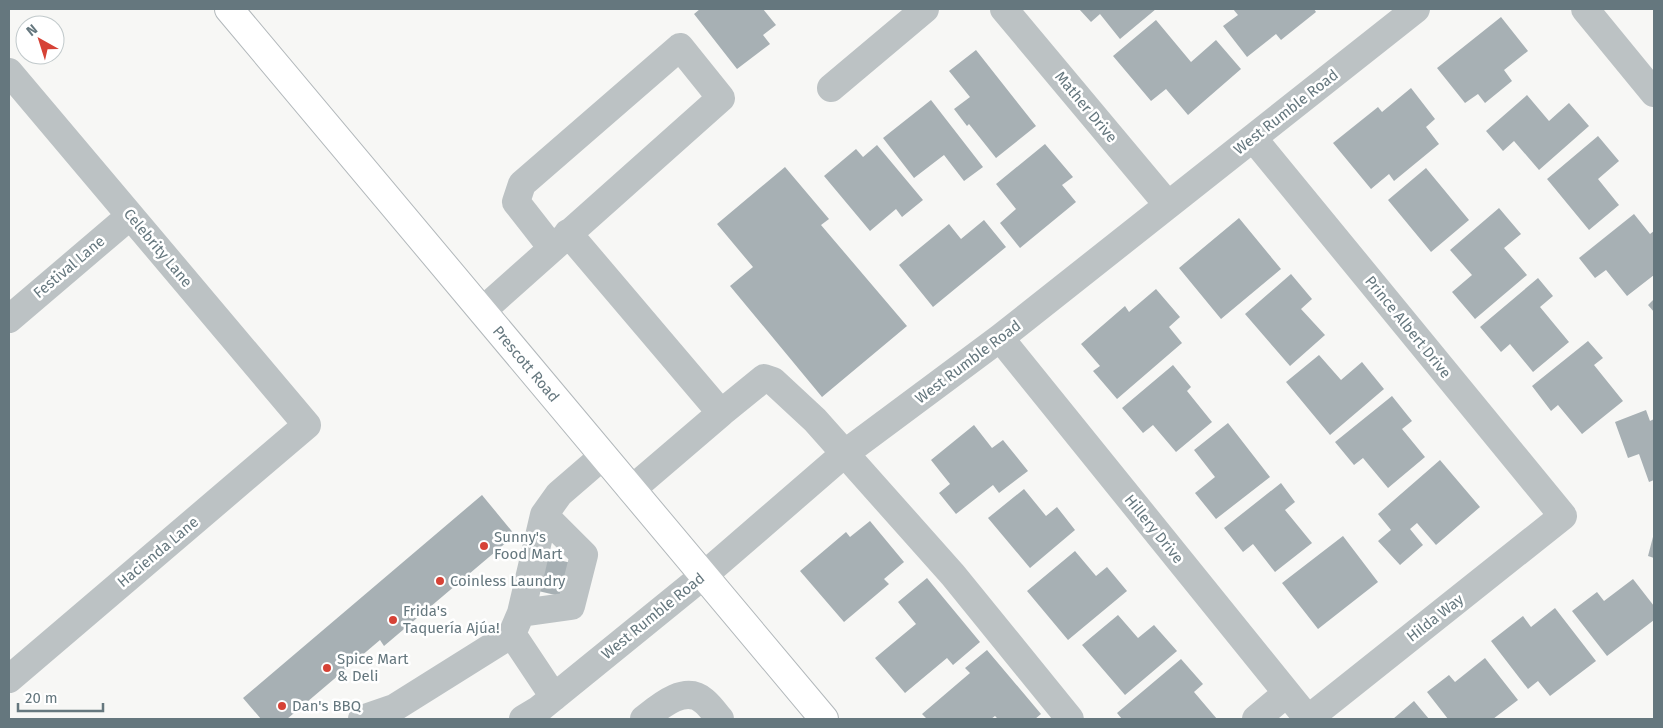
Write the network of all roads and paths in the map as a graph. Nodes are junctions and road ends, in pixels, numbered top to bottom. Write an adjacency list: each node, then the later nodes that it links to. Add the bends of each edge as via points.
1 (229, 9): 13 (main road, Prescott Road)
2 (925, 9): 7 (street)
3 (1004, 9): 10 (street, Mather Drive)
4 (1585, 9): 8 (street)
5 (1404, 12): 9 (street, West Rumble Road)
6 (9, 72): 11 (street, Celebrity Lane)
7 (831, 88)
8 (1654, 92)
9 (1253, 138): 10 (street, West Rumble Road); 22 (street, Prince Albert Drive)
10 (1168, 205): 15 (street, West Rumble Road)
11 (130, 216): 14 (street, Festival Lane); 17 (street, Celebrity Lane)
12 (560, 241): 12 (street, via 722,98 680,47 522,184 516,202); 13 (street); 16 (street)
13 (482, 311): 19 (main road, Prescott Road)
14 (9, 319)
15 (1000, 338): 18 (street, West Rumble Road); 26 (street, Hillery Drive)
16 (721, 413): 18 (street, via 764,378 774,381 815,420); 20 (street)
17 (307, 425): 25 (street, Hacienda Lane)
18 (844, 454): 23 (street, West Rumble Road); 34 (street, via 953,575)
19 (603, 456): 20 (main road, Prescott Road); 21 (street, via 559,494)
20 (631, 490): 23 (main road, Prescott Road)
21 (544, 515): 24 (street); 24 (street, via 584,555 571,606)
22 (1563, 516): 36 (street, Hilda Way)
23 (703, 576): 27 (street, West Rumble Road); 33 (main road, Prescott Road)
24 (517, 623): 27 (street); 28 (street)
25 (9, 679)
26 (1287, 693): 35 (street); 36 (street, Hillery Drive)
27 (554, 697): 30 (street, West Rumble Road)
28 (397, 714): 29 (street)
29 (362, 719)
30 (523, 719)
31 (644, 719): 32 (street, via 674,698 694,695 704,700)
32 (720, 719)
33 (824, 719)
34 (1070, 719)
35 (1256, 719)
36 (1308, 719)

